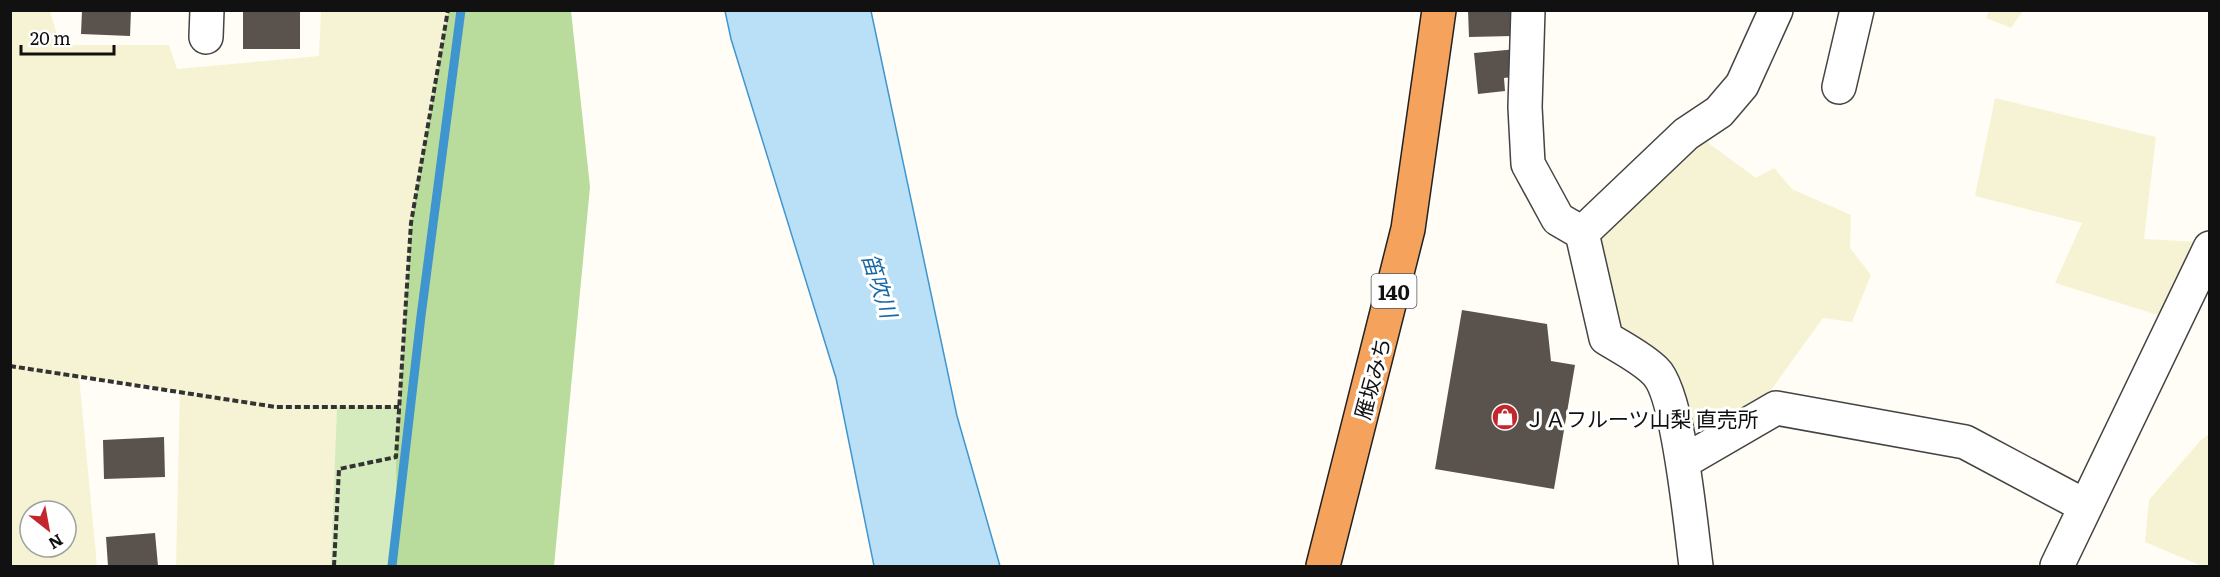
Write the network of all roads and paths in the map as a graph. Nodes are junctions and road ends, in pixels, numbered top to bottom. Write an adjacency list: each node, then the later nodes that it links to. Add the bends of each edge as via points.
1 (448, 10): 10 (path, via 411,223)
2 (1439, 10): 14 (highway, 雁坂みち / 140, via 1408,229)
3 (1528, 10): 7 (street, via 1528,164 1558,219)
4 (1776, 10): 7 (street, via 1742,85 1719,112 1686,134)
5 (1857, 10): 6 (street)
6 (1839, 87)
7 (1582, 233): 11 (street, via 1606,338 1655,371 1666,385)
8 (2210, 248): 12 (street)
9 (10, 366): 10 (path, via 276,406)
10 (399, 407): 13 (path, via 396,457 339,469)
11 (1683, 462): 12 (street, via 1776,408 1965,442); 15 (street)
12 (2085, 507): 16 (street)
13 (334, 567)
14 (1323, 567)
15 (1696, 567)
16 (2057, 567)

